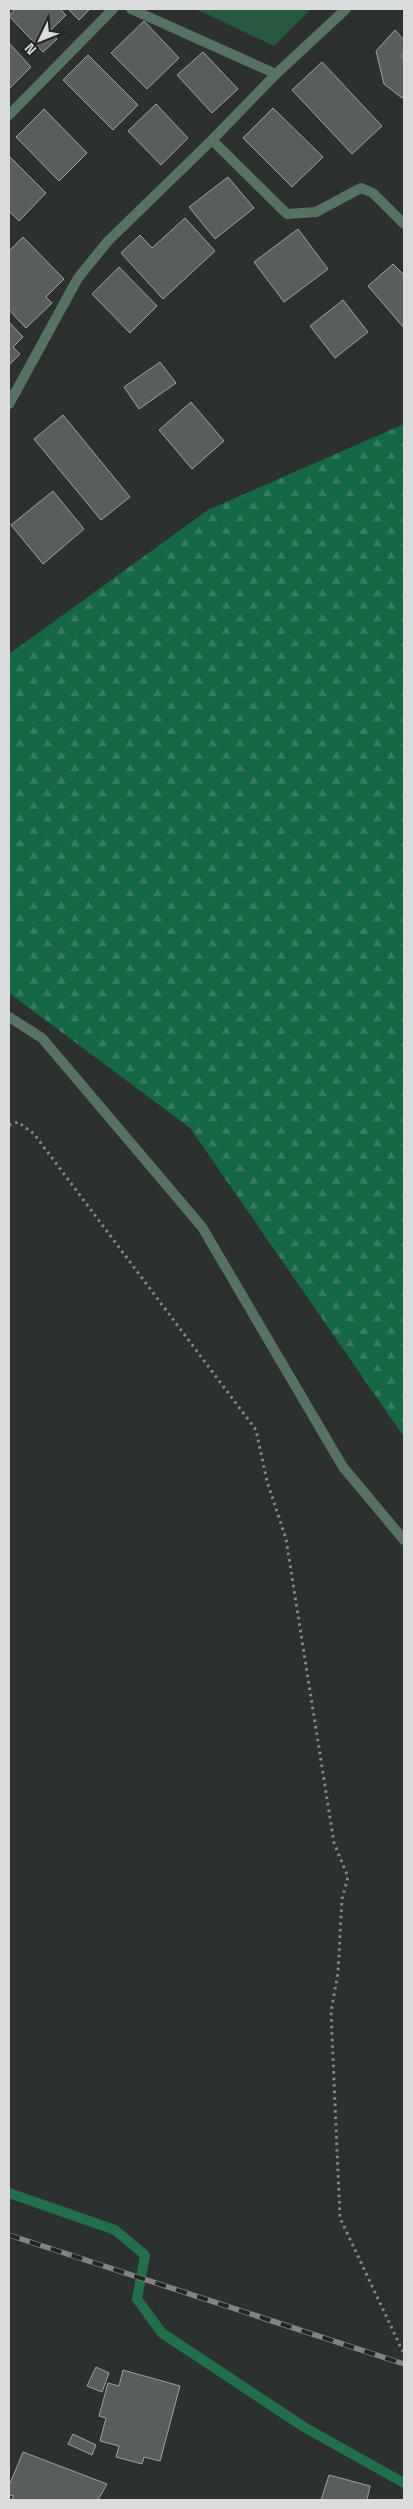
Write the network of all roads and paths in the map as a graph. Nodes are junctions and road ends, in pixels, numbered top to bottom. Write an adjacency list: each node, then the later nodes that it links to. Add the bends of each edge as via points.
1 (113, 9): 5 (street)
2 (132, 9): 4 (street)
3 (346, 9): 4 (street)
4 (276, 74): 6 (street)
5 (9, 115)
6 (212, 140): 7 (street, via 287,214 316,212 361,188 373,192); 8 (street, via 108,241 78,278)
7 (404, 224)
8 (9, 404)
9 (9, 1017): 11 (street, via 42,1038 202,1227 343,1467)
10 (9, 1125): 12 (path, via 18,1122 34,1134 256,1430 267,1481 286,1540 334,1843 348,1877 342,1900 338,1974 331,2012 340,2218)
11 (404, 1540)
12 (404, 2354)

